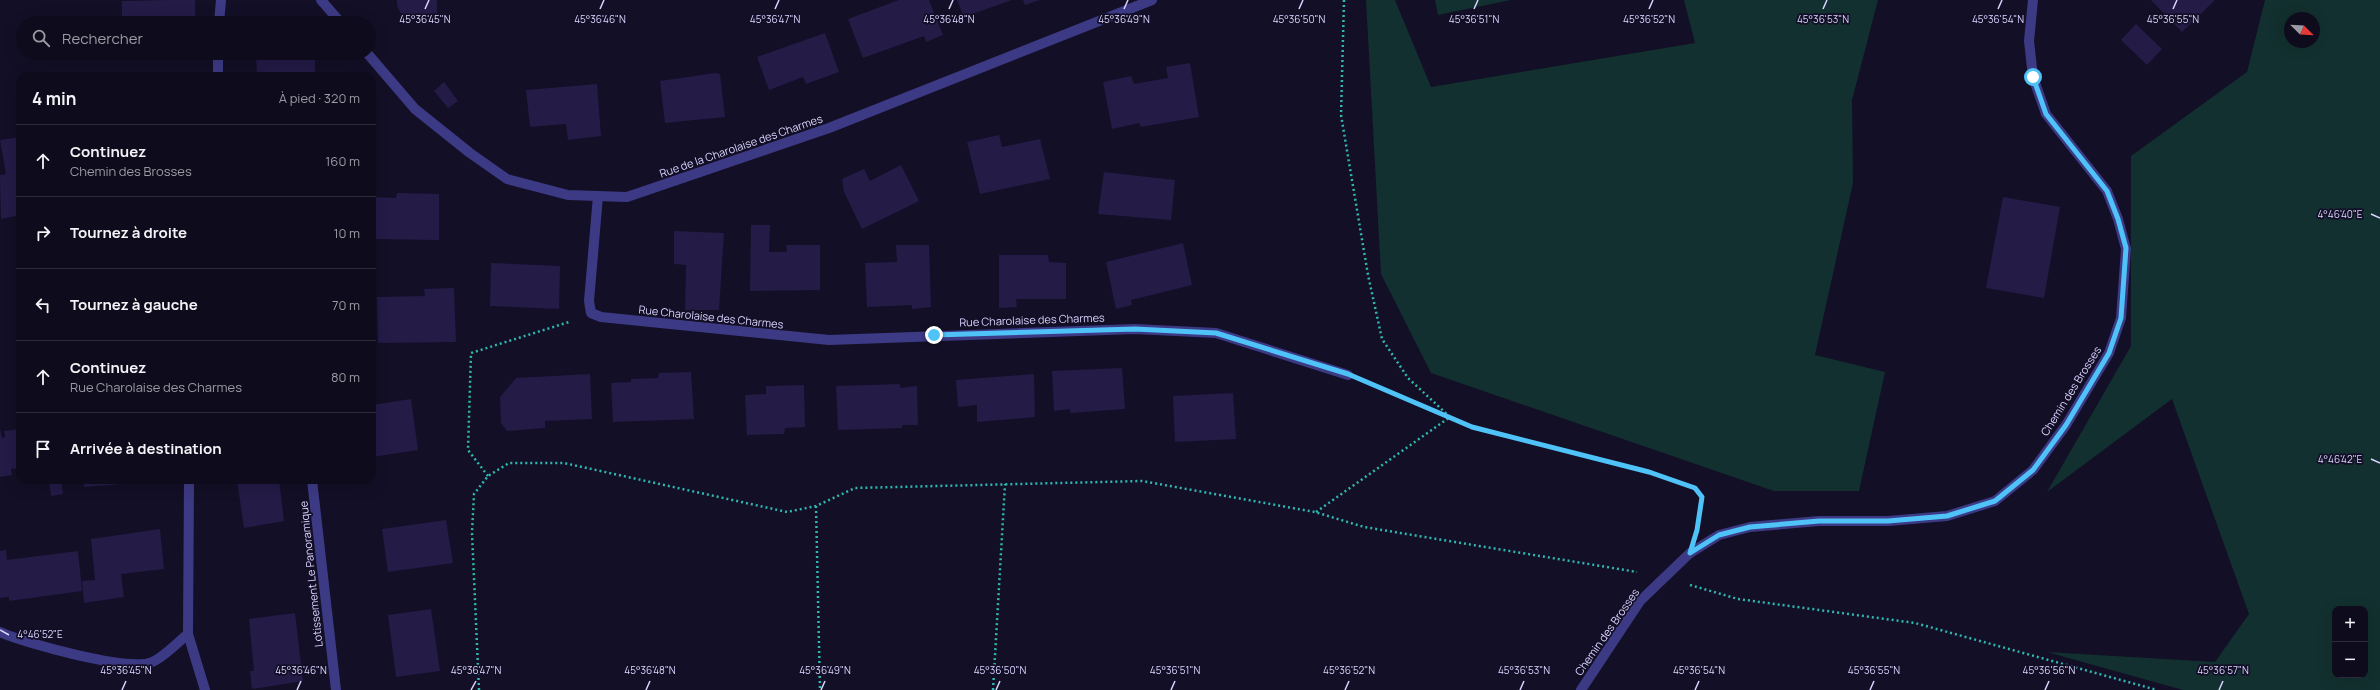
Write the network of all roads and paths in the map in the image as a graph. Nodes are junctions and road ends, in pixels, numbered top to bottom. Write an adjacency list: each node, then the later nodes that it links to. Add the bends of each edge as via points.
1 (221, 0): 6 (street)
2 (321, 0): 7 (street)
3 (1152, 0): 11 (street, Rue de la Charolaise des Charmes, via 829,128 627,197)
4 (1344, 0): 14 (path, via 1341,115 1368,275 1382,339 1408,378)
5 (2033, 0): 21 (street, Chemin des Brosses, via 2029,41 2032,69 2046,114 2107,191 2126,248 2121,318 2109,353 2066,425 2033,470 1995,501 1947,516 1888,521 1819,521 1750,527 1719,535)
6 (220, 16)
7 (335, 16)
8 (218, 60): 10 (street)
9 (373, 60): 11 (street, Rue de la Charolaise des Charmes, via 415,109 507,179 568,195)
10 (218, 72)
11 (598, 196): 12 (street)
12 (590, 313): 13 (street, Rue Charolaise des Charmes, via 609,318 829,340 1135,329 1216,333); 15 (path, via 553,328 471,353 468,450)
13 (1348, 374): 14 (path)
14 (1450, 417): 20 (path); 21 (path, via 1472,427 1649,472 1695,488 1702,497 1697,530)
15 (488, 476): 19 (path, via 508,463 564,463 787,512); 27 (path, via 474,494 472,533)
16 (189, 484): 24 (street)
17 (312, 484): 26 (street, Lotissement Le Panoramique)
18 (1005, 484): 19 (path, via 855,488); 20 (path, via 1142,481); 29 (path)
19 (816, 506): 28 (path)
20 (1315, 512): 22 (path, via 1364,527)
21 (1690, 553): 22 (street, Chemin des Brosses)
22 (1665, 577): 30 (street, Chemin des Brosses, via 1640,601); 31 (path, via 1738,599 1915,623)
23 (0, 632): 24 (street, via 120,664 152,662)
24 (188, 634): 25 (street)
25 (205, 690)
26 (336, 690)
27 (479, 690)
28 (820, 690)
29 (993, 690)
30 (1581, 690)
31 (2157, 690)

